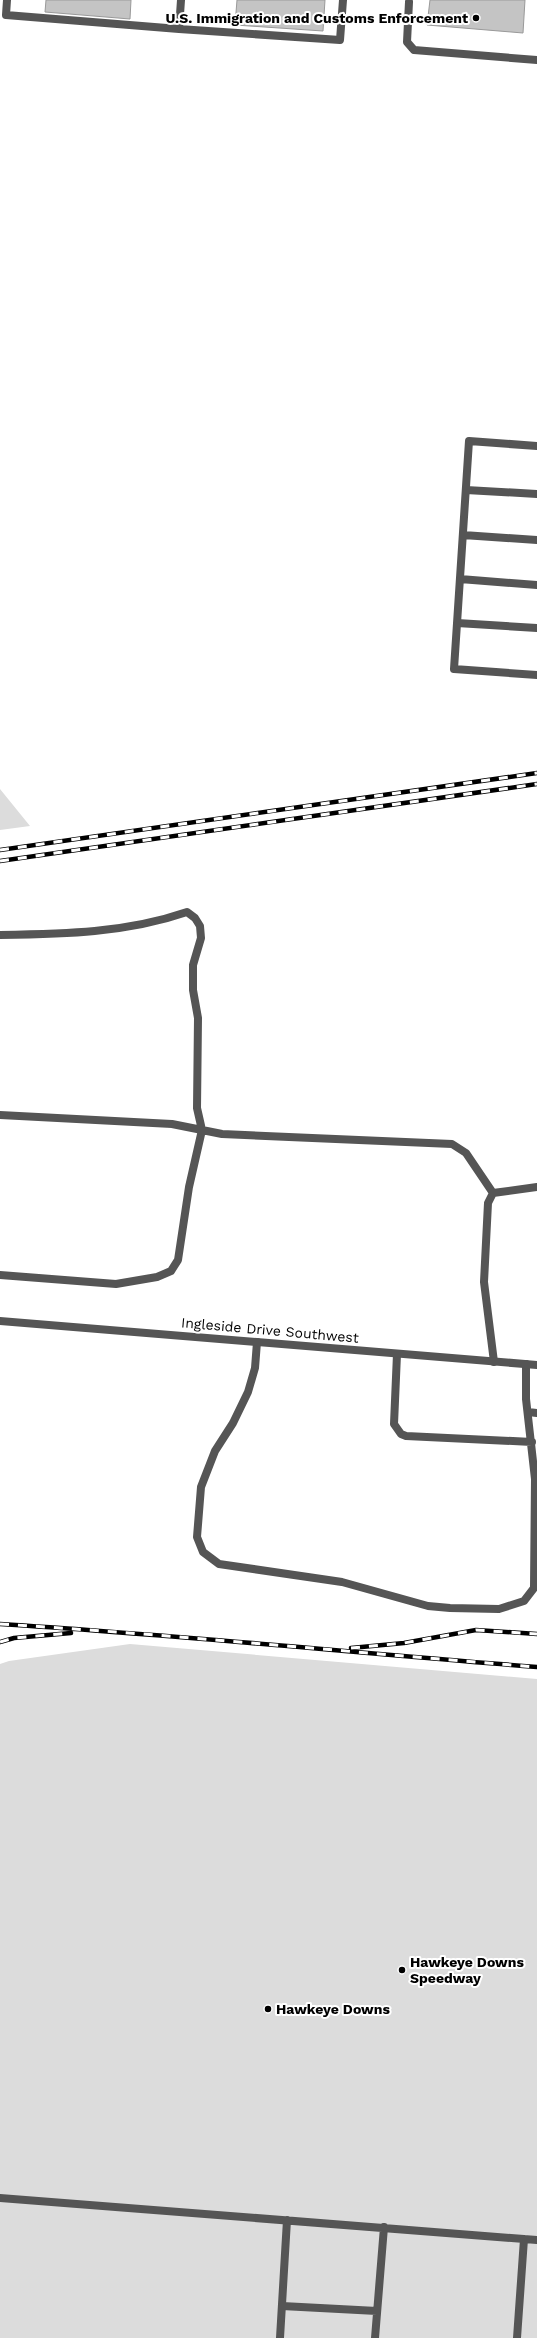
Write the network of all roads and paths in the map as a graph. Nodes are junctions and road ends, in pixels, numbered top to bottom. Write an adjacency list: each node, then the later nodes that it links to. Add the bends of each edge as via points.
1 (7, 0): 5 (street)
2 (181, 0): 6 (street)
3 (343, 0): 6 (street, via 340,40)
4 (409, 2): 7 (street, via 407,42 414,50)
5 (3, 15): 6 (street)
6 (179, 29)
7 (537, 60)
8 (537, 446): 9 (street, via 469,442)
9 (466, 490): 10 (street); 11 (street)
10 (537, 494)
11 (463, 535): 12 (street); 13 (street)
12 (537, 540)
13 (460, 579): 14 (street); 15 (street)
14 (537, 585)
15 (457, 623): 16 (street); 17 (street, via 454,669)
16 (537, 628)
17 (537, 675)
18 (0, 935): 20 (street, via 78,934 126,928 187,912 195,918 200,926 201,938 193,965 193,990 198,1018 197,1108)
19 (0, 1115): 20 (street, via 172,1124)
20 (202, 1130): 22 (street, via 222,1134 452,1144 466,1153); 23 (street, via 189,1188 178,1260 171,1271 157,1277 116,1284)
21 (537, 1186): 22 (street)
22 (493, 1192): 27 (street, via 488,1203 484,1282)
23 (0, 1275)
24 (0, 1321): 25 (street, Ingleside Drive Southwest)
25 (257, 1342): 26 (street, Ingleside Drive Southwest); 32 (street, via 255,1368 248,1392 233,1423 215,1451 201,1487 197,1537 203,1552 219,1564 342,1582 428,1606 499,1609 524,1601 534,1588 535,1479)
26 (397, 1354): 27 (street, Ingleside Drive Southwest); 32 (street, via 394,1424 401,1434)
27 (494, 1362): 28 (street, Ingleside Drive Southwest)
28 (526, 1364): 29 (street, Ingleside Drive Southwest); 30 (street)
29 (537, 1365)
30 (528, 1412): 31 (street); 32 (street)
31 (537, 1413)
32 (532, 1442)
33 (0, 2198): 34 (street)
34 (287, 2220): 35 (street); 38 (street)
35 (384, 2227): 36 (street); 39 (street)
36 (524, 2239): 37 (street); 42 (street)
37 (537, 2240)
38 (282, 2306): 39 (street); 40 (street)
39 (377, 2311): 41 (street)
40 (280, 2338)
41 (376, 2338)
42 (517, 2338)

